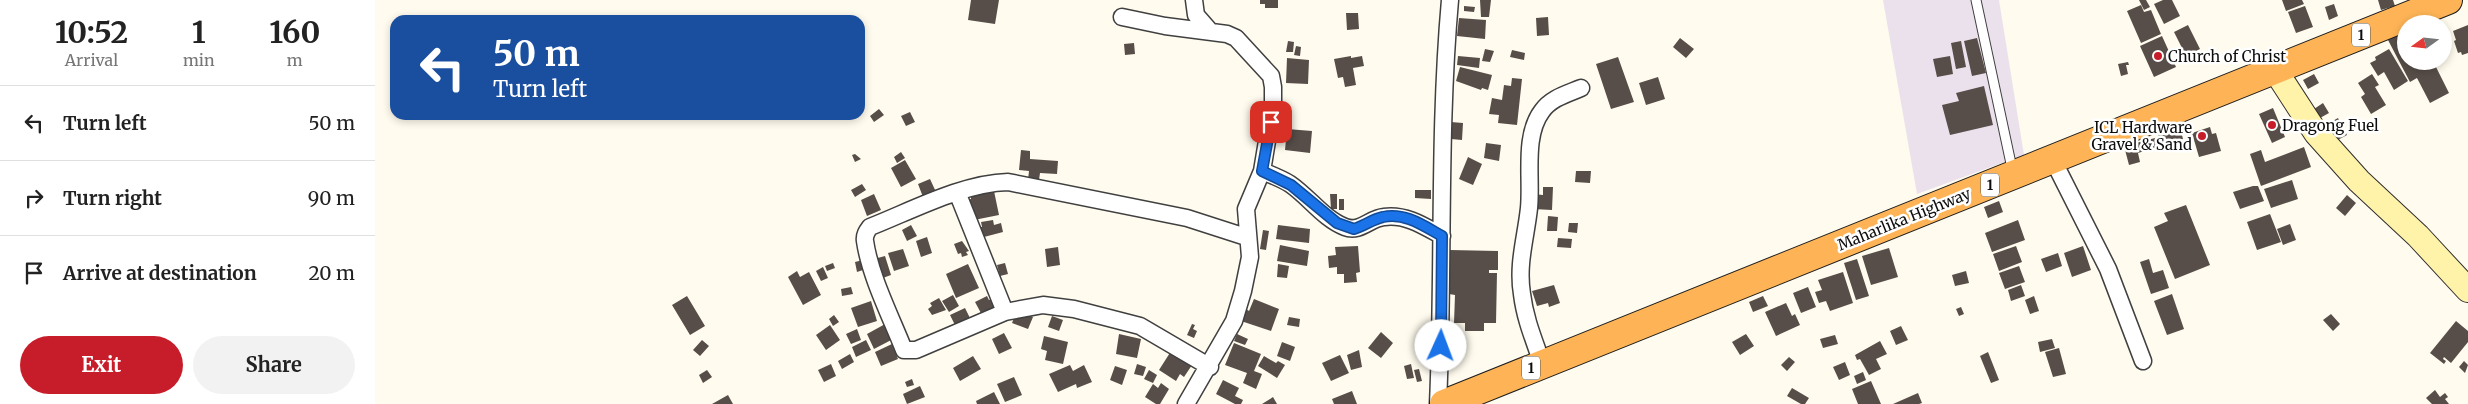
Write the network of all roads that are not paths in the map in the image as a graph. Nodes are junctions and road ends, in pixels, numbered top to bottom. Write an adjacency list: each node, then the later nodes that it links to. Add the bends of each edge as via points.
1 (1194, 0): 6 (street, via 1196,15)
2 (1450, 0): 13 (street, via 1444,69)
3 (1976, 0): 11 (lane)
4 (2447, 0): 7 (highway, Maharlika Highway / 1)
5 (1122, 17): 6 (street)
6 (1210, 31): 10 (street, via 1236,38 1271,76 1273,105)
7 (2275, 70): 9 (highway, Maharlika Highway / 1); 15 (main road, via 2315,132)
8 (1581, 88): 18 (street, via 1550,102 1537,120 1533,134 1529,209 1520,254 1521,292 1527,324)
9 (2053, 160): 11 (highway, Maharlika Highway / 1); 17 (street, via 2104,261)
10 (1262, 171): 13 (street, via 1291,185 1346,228 1354,229 1383,217 1397,216 1418,222); 14 (street, via 1245,209)
11 (2014, 175): 18 (highway, Maharlika Highway / 1)
12 (957, 192): 14 (street, via 1008,182 1187,218); 16 (street); 16 (street, via 870,227 865,234 875,276 904,350 916,350)
13 (1442, 236): 21 (street, via 1443,307)
14 (1246, 237): 19 (street, via 1249,257 1243,291 1234,321)
15 (2468, 290)
16 (1005, 312): 19 (street, via 1043,305 1092,313 1140,326)
17 (2143, 361)
18 (1543, 363): 22 (highway, Maharlika Highway / 1)
19 (1210, 366): 20 (street)
20 (1186, 404)
21 (1438, 404)
22 (1443, 404)

